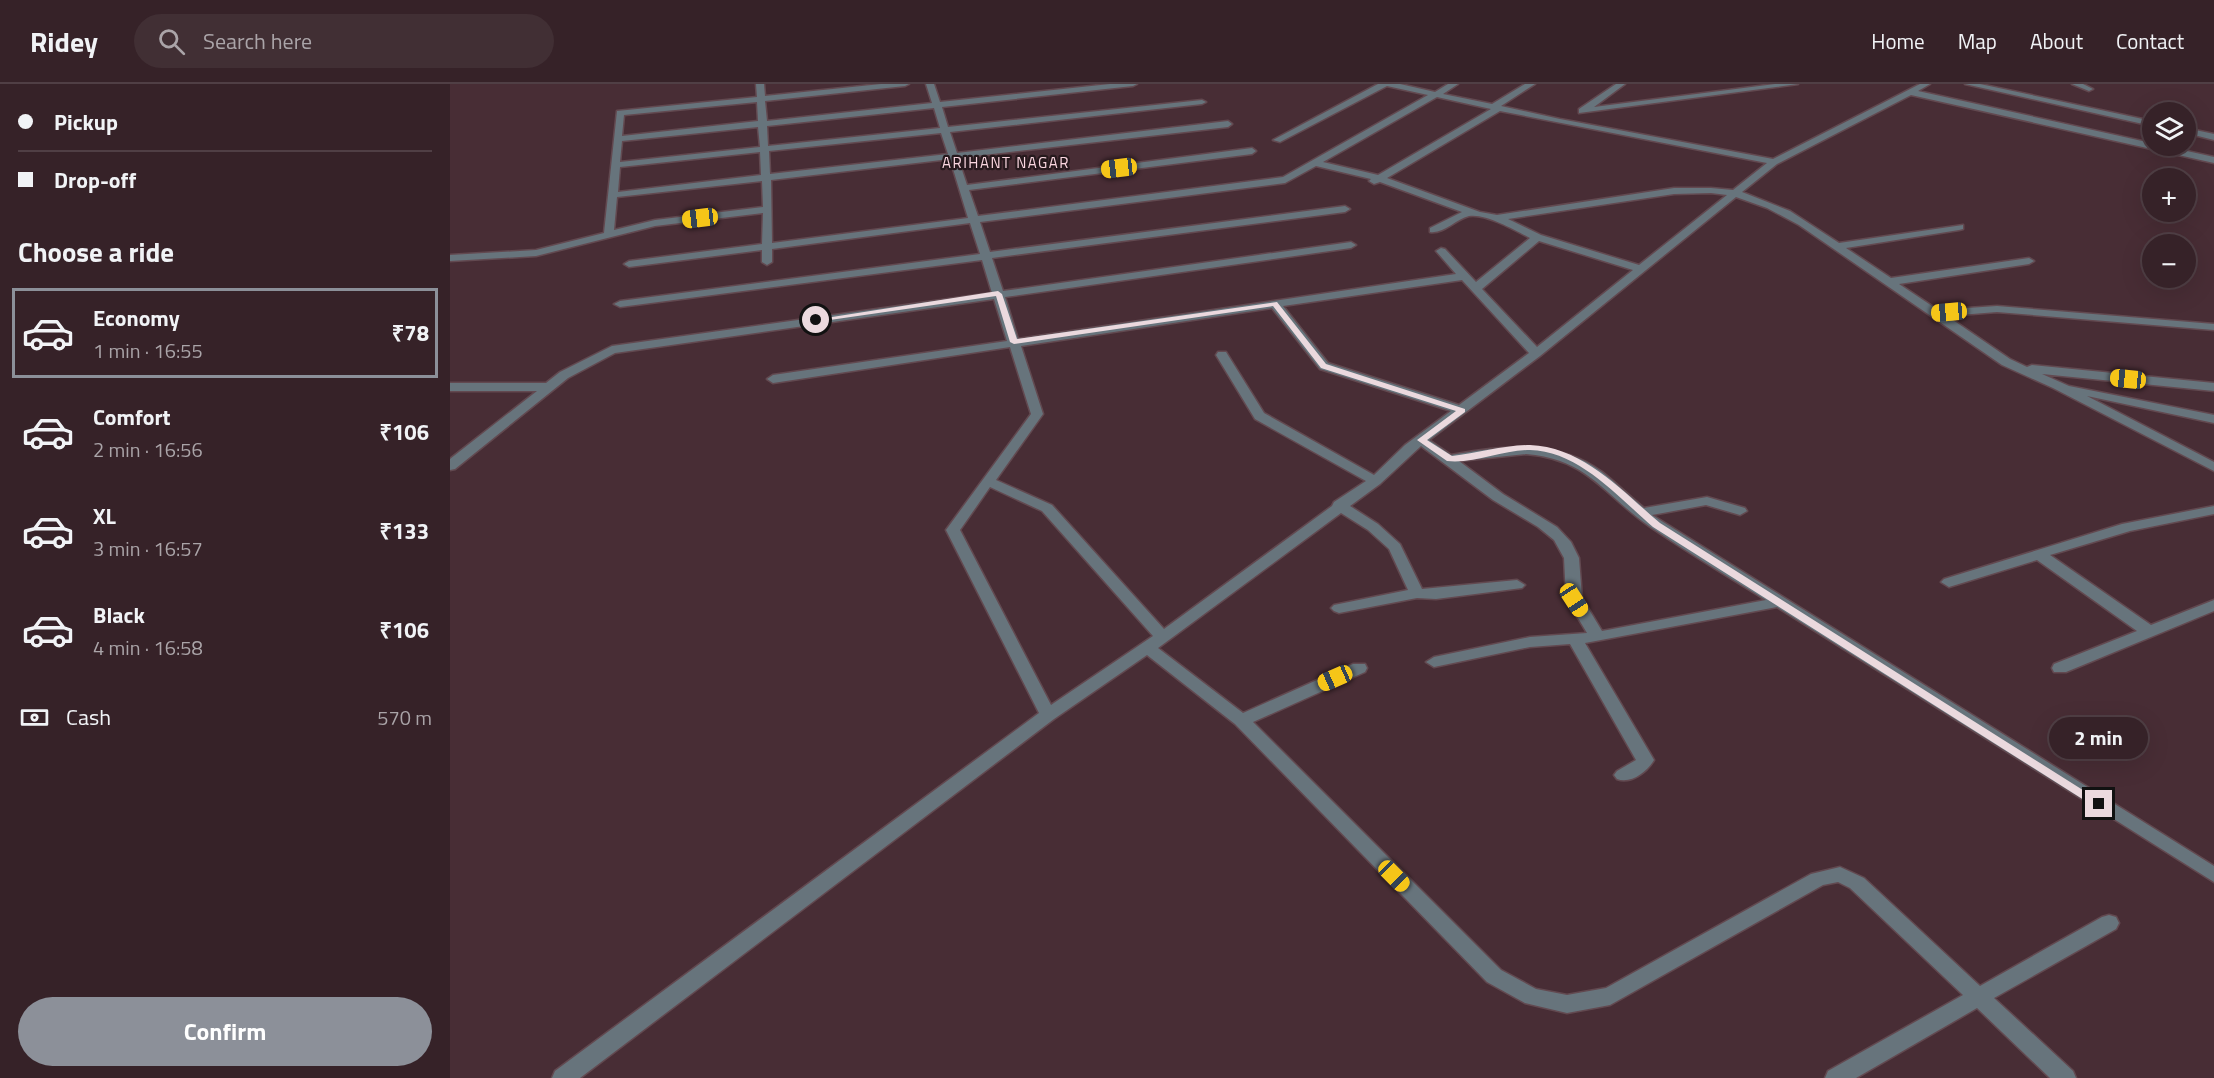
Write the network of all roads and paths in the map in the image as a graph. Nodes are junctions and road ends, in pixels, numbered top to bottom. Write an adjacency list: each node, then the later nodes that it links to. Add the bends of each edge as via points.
1 (760, 84): 17 (street)
2 (905, 84): 17 (street)
3 (930, 84): 19 (street)
4 (1133, 84): 19 (street)
5 (1384, 84): 30 (street)
6 (1389, 84): 16 (street)
7 (1454, 84): 16 (street)
8 (1531, 84): 20 (street)
9 (1621, 84): 21 (street)
10 (1794, 84): 21 (street)
11 (1926, 84): 15 (street)
12 (1969, 84): 23 (street)
13 (2076, 84): 14 (street)
14 (2089, 88)
15 (1910, 92): 34 (street); 35 (street)
16 (1434, 96): 20 (street); 36 (street)
17 (761, 99): 24 (street); 29 (street, via 620,113)
18 (1202, 102): 26 (street)
19 (937, 105): 24 (street); 26 (street)
20 (1496, 108): 22 (street); 39 (street)
21 (1582, 111): 22 (street)
22 (1560, 122): 35 (street)
23 (2142, 122)
24 (762, 124): 29 (street); 31 (street)
25 (1228, 124): 33 (street)
26 (945, 130): 31 (street); 33 (street)
27 (2196, 133): 28 (street)
28 (2214, 137)
29 (618, 139): 37 (street)
30 (1277, 140)
31 (764, 150): 37 (street); 38 (street)
32 (1252, 151): 40 (street)
33 (954, 157): 38 (street); 40 (street)
34 (2214, 160)
35 (1774, 162): 41 (street)
36 (1313, 164): 39 (street); 47 (street, via 1285,180)
37 (615, 165): 42 (street)
38 (766, 178): 42 (street); 43 (street)
39 (1375, 180): 45 (street)
40 (964, 188): 47 (street)
41 (1738, 192): 46 (street, via 1674,191); 54 (street, via 1779,208); 61 (street)
42 (612, 195): 50 (street)
43 (768, 209): 50 (street, via 655,223); 52 (street)
44 (1345, 209): 56 (street)
45 (1470, 212): 46 (street); 49 (street)
46 (1497, 218): 51 (street)
47 (974, 219): 52 (street); 56 (street)
48 (1959, 227): 54 (street)
49 (1434, 230)
50 (609, 233): 57 (street, via 536,253)
51 (1537, 237): 61 (street); 64 (street)
52 (767, 245): 59 (street); 60 (street)
53 (1351, 245): 65 (street)
54 (1837, 246): 63 (street)
55 (1441, 251): 62 (street)
56 (986, 254): 65 (street); 66 (street)
57 (450, 258)
58 (2029, 261): 63 (street)
59 (767, 262)
60 (629, 264)
61 (1641, 269): 71 (street)
62 (1464, 276): 64 (street); 67 (street)
63 (1888, 282): 68 (street)
64 (1476, 288): 71 (street)
65 (998, 294): 70 (street); 77 (street, via 612,350)
66 (620, 304)
67 (1275, 304): 70 (street); 79 (street, via 1324,366)
68 (1933, 314): 69 (street, via 1997,309); 73 (street)
69 (2214, 327)
70 (1014, 342): 74 (street); 85 (street, via 1037,414)
71 (1536, 353): 79 (street)
72 (1222, 355): 86 (street, via 1259,416)
73 (2020, 368): 75 (street); 78 (street)
74 (774, 380)
75 (2057, 386): 80 (street); 84 (street)
76 (450, 387): 77 (street)
77 (549, 387): 83 (street)
78 (2214, 387)
79 (1462, 410): 81 (street)
80 (2214, 419)
81 (1421, 440): 82 (street); 86 (street)
82 (1450, 459): 90 (street, via 1511,449 1556,452 1596,474); 99 (street, via 1565,544 1573,560 1574,600)
83 (450, 466)
84 (2214, 467)
85 (988, 481): 101 (street, via 1047,508); 105 (street, via 953,530)
86 (1375, 481): 87 (street)
87 (1339, 506): 94 (street, via 1373,527 1395,547); 101 (street)
88 (2214, 510): 91 (street, via 2127,527)
89 (1740, 511): 90 (street, via 1707,501)
90 (1640, 513): 95 (street)
91 (2040, 555): 92 (street); 98 (street)
92 (1949, 582)
93 (1517, 585): 94 (street)
94 (1418, 593): 97 (street)
95 (1781, 602): 99 (street); 108 (street)
96 (2214, 605): 98 (street)
97 (1339, 608)
98 (2147, 630): 104 (street)
99 (1598, 637): 100 (street)
100 (1575, 639): 102 (street, via 1530,642); 107 (street, via 1645,760)
101 (1155, 642): 105 (street); 106 (street)
102 (1434, 662)
103 (1359, 668): 106 (street)
104 (2060, 668)
105 (1048, 715): 111 (street)
106 (1241, 720): 110 (street, via 1494,976 1532,997 1567,1004 1610,996 1818,879 1840,874 1857,883)
107 (1623, 775)
108 (2214, 875)
109 (2109, 923): 110 (street)
110 (1977, 997): 112 (street); 113 (street)
111 (562, 1078)
112 (1836, 1078)
113 (2065, 1078)

